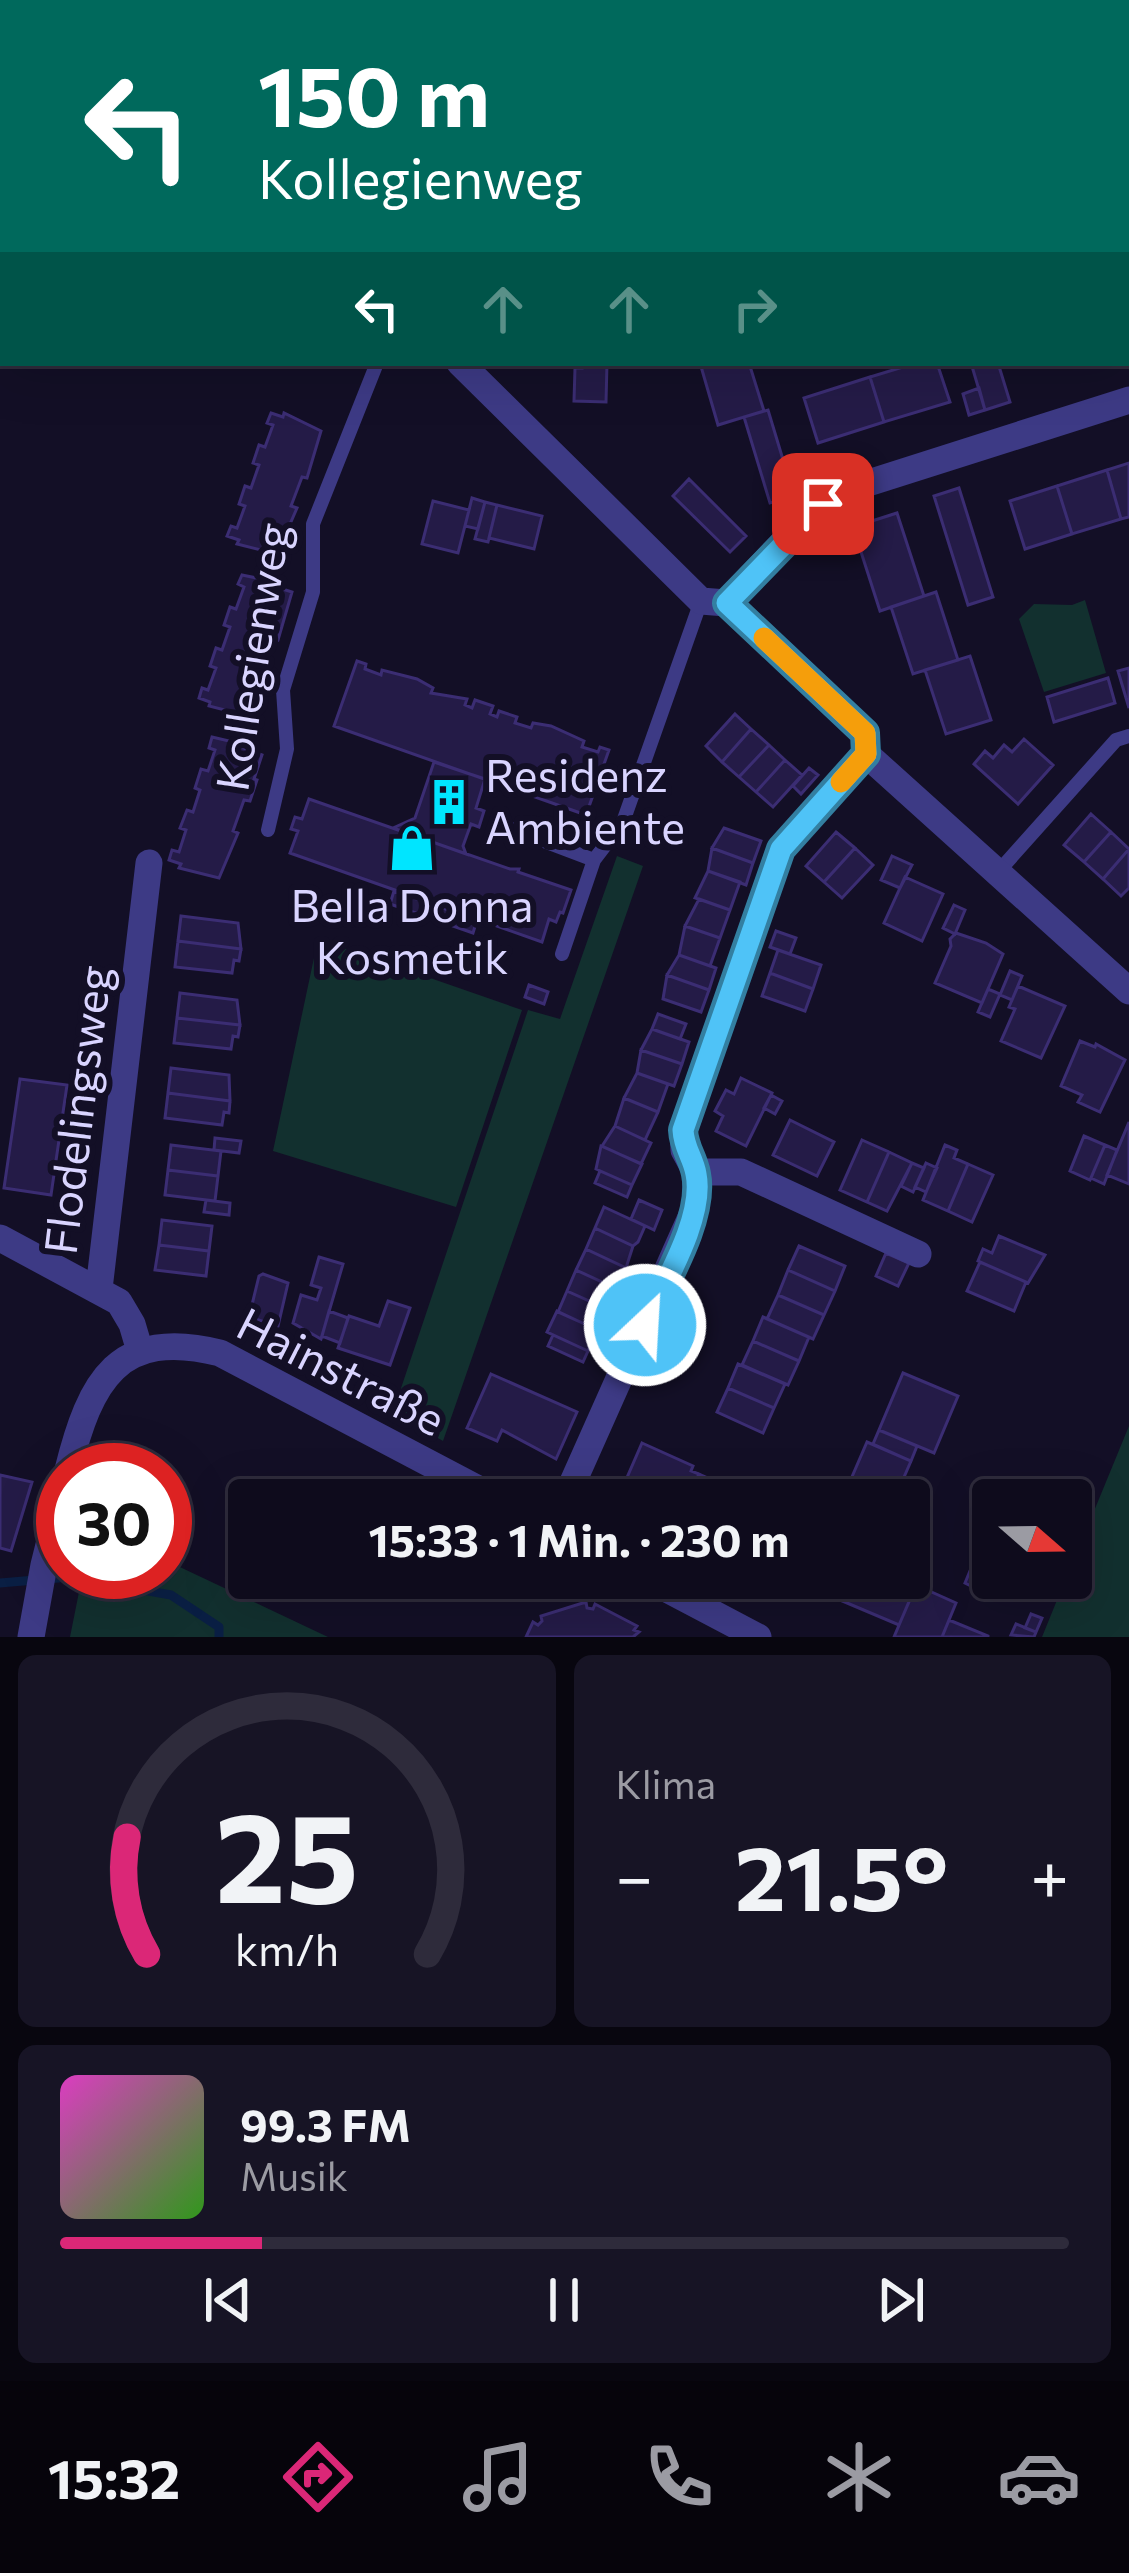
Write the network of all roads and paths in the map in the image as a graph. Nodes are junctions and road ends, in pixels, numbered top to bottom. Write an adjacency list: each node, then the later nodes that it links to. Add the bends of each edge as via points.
1 (376, 366): 8 (lane, Kollegienweg, via 313,524 313,592 283,690 287,749)
2 (463, 366): 4 (street)
3 (1129, 400): 4 (street, via 840,492)
4 (714, 602): 6 (street, via 865,733); 9 (lane, via 623,822)
5 (1123, 738): 11 (lane)
6 (866, 754): 11 (street); 14 (street, via 781,849 683,1130)
7 (512, 829): 9 (lane)
8 (268, 830)
9 (594, 860): 12 (lane)
10 (149, 863): 17 (street, Flodelingsweg)
11 (998, 872): 13 (street)
12 (562, 954)
13 (1129, 991)
14 (696, 1172): 16 (street, via 741,1172); 21 (street, via 696,1206 683,1241)
15 (0, 1238): 17 (street)
16 (918, 1254)
17 (99, 1289): 18 (street, Flodelingsweg, via 118,1301)
18 (140, 1351): 19 (street, via 92,1394); 20 (street, Hainstraße, via 186,1345 220,1353)
19 (75, 1443)
20 (459, 1479)
21 (575, 1479)
22 (38, 1599): 24 (street)
23 (686, 1599): 25 (street)
24 (32, 1637)
25 (758, 1637)

